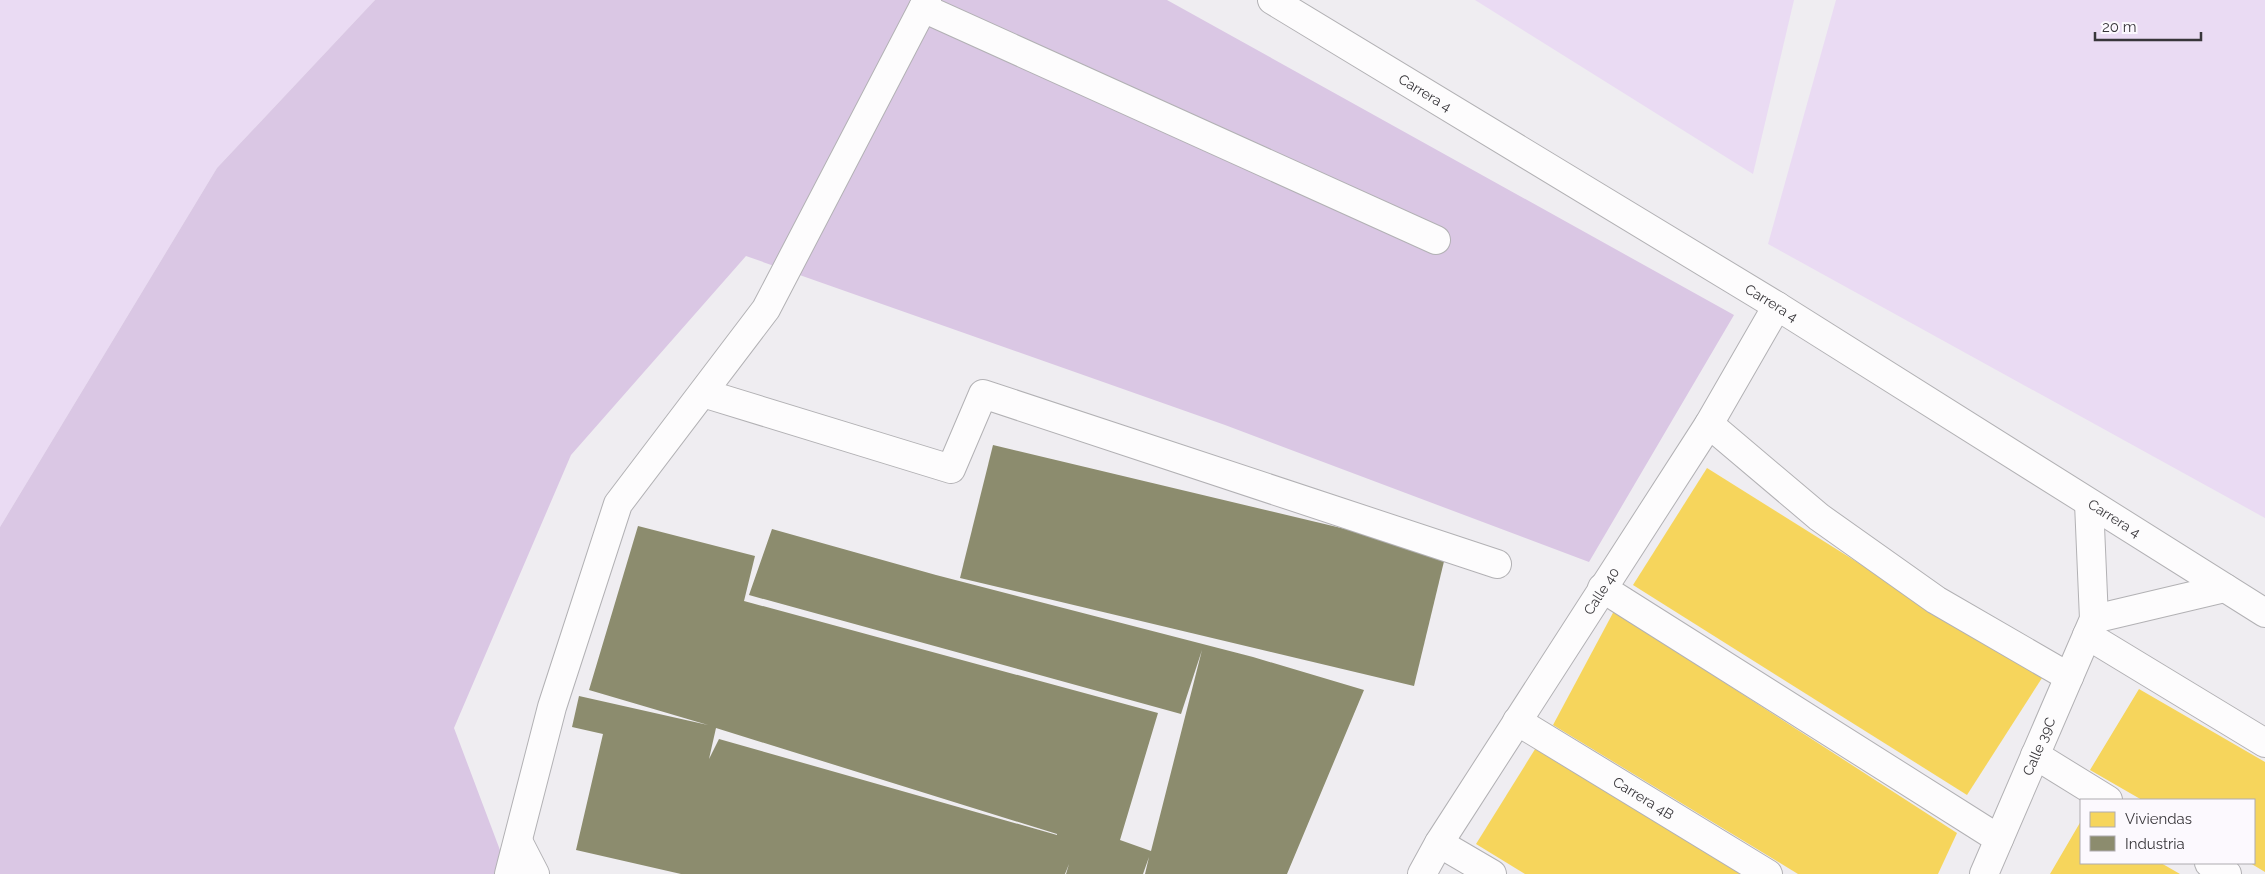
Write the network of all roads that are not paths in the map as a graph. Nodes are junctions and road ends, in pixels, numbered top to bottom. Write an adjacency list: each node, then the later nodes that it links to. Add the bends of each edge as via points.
1 (1272, 0): 4 (street, Carrera 4)
2 (925, 4): 3 (street); 5 (street, via 766,310)
3 (1436, 240)
4 (1777, 306): 6 (street, Calle 40); 7 (street, Carrera 4)
5 (703, 393): 8 (street, via 951,469 982,394); 19 (street, via 618,504 552,707)
6 (1709, 424): 9 (street, Calle 40); 13 (street, via 1819,517 1936,600)
7 (2089, 503): 10 (street, Carrera 4); 12 (street, Calle 39C)
8 (1497, 564)
9 (1602, 588): 14 (street, Calle 40); 18 (street)
10 (2225, 588): 11 (street, Carrera 4); 12 (street)
11 (2265, 613)
12 (2090, 627): 13 (street, Calle 39C); 15 (street)
13 (2069, 677): 16 (street, Calle 39C)
14 (1517, 721): 20 (street, Calle 40); 26 (street, Carrera 4B)
15 (2265, 743)
16 (2035, 755): 17 (street); 18 (street, Calle 39C)
17 (2106, 799)
18 (1999, 839): 27 (street, Calle 39C)
19 (518, 842): 22 (street); 23 (street)
20 (1439, 843): 24 (street, Calle 40); 25 (street)
21 (2211, 864): 28 (street)
22 (510, 874)
23 (535, 874)
24 (1422, 874)
25 (1492, 874)
26 (1768, 874)
27 (1984, 874)
28 (2227, 874)

